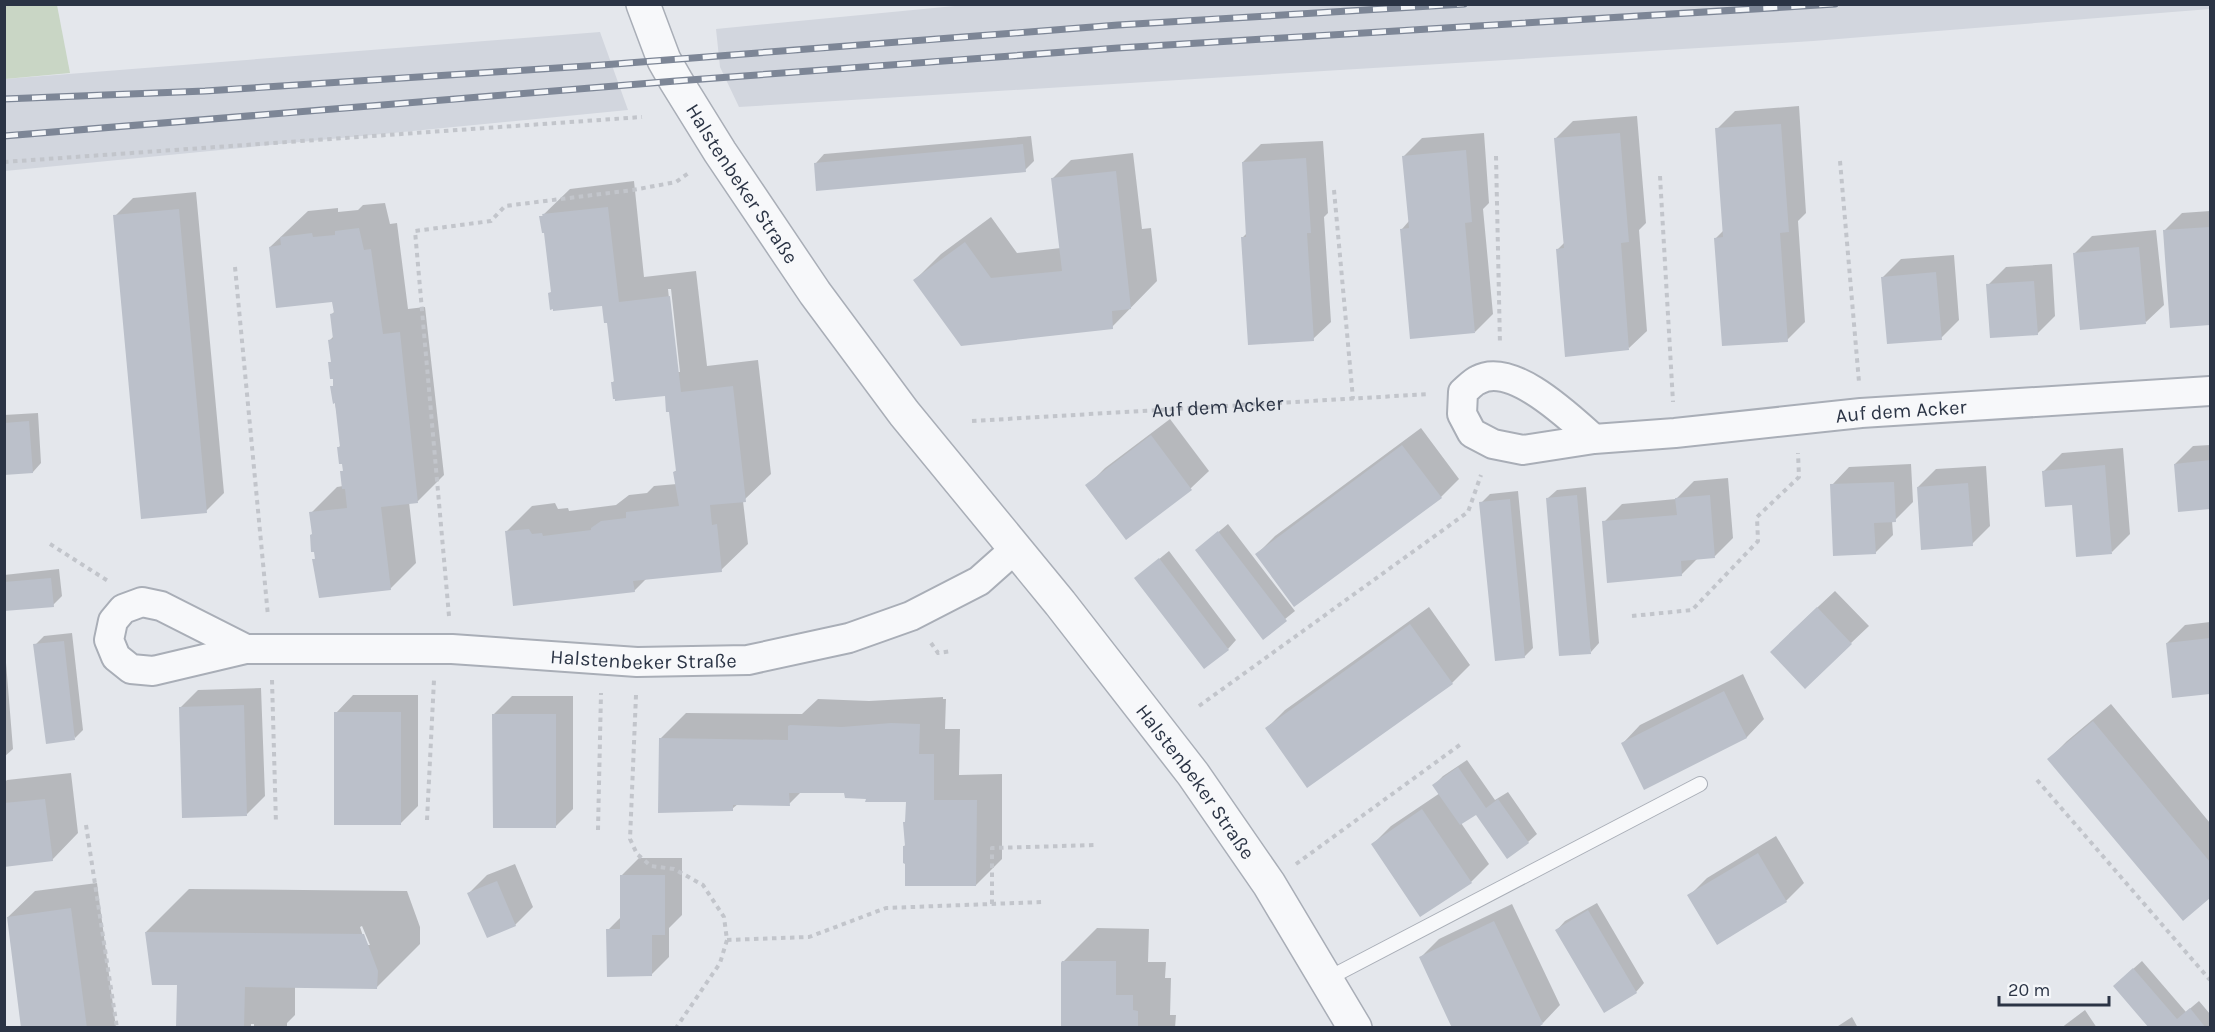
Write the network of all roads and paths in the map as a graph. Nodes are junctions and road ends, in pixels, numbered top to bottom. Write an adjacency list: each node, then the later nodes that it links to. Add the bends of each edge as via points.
1 (644, 4): 3 (street, Halstenbeker Straße, via 664,60)
2 (642, 117): 6 (path)
3 (720, 152): 21 (street, Halstenbeker Straße, via 850,343); 24 (path, via 676,182 505,206 491,221 415,231)
4 (1496, 156): 10 (path)
5 (1840, 161): 14 (path)
6 (4, 162)
7 (1660, 176): 17 (path)
8 (1334, 190): 13 (path)
9 (235, 267): 25 (path)
10 (1500, 376): 12 (street, via 1479,379); 18 (street, via 1522,383)
11 (2211, 391): 14 (street, Auf dem Acker)
12 (1463, 392): 13 (path, Auf dem Acker); 19 (street, Auf dem Acker, via 1462,414 1472,433)
13 (1353, 399): 16 (path, Auf dem Acker)
14 (1861, 412): 15 (street, Auf dem Acker)
15 (1796, 420): 17 (street, Auf dem Acker); 23 (path, via 1799,477 1757,517 1758,541 1692,610)
16 (972, 421)
17 (1675, 433): 18 (street, Auf dem Acker)
18 (1594, 439): 19 (street, Auf dem Acker, via 1523,450)
19 (1492, 444): 28 (path, via 1468,512)
20 (50, 544): 22 (path)
21 (1016, 549): 27 (street, Halstenbeker Straße, via 979,581 910,616 849,638 748,660); 37 (street, Halstenbeker Straße, via 1151,718)
22 (142, 602): 25 (street, Halstenbeker Straße, via 161,606); 25 (street, Halstenbeker Straße, via 123,609 113,621 109,640 116,657 131,669 153,671)
23 (1632, 616)
24 (444, 649): 25 (street, Halstenbeker Straße); 26 (street, Halstenbeker Straße); 32 (path)
25 (258, 650): 33 (path)
26 (602, 659): 27 (street, Halstenbeker Straße); 35 (path)
27 (637, 662): 40 (path, via 630,839 637,854 651,866 674,869 703,885 724,917)
28 (1199, 706)
29 (1461, 744): 37 (path)
30 (2037, 780): 42 (path)
31 (1700, 784): 41 (lane)
32 (427, 820)
33 (276, 824)
34 (86, 825): 43 (path)
35 (598, 830)
36 (1097, 845): 39 (path, via 992,848)
37 (1269, 884): 41 (street, Halstenbeker Straße)
38 (1043, 903): 39 (path)
39 (992, 904): 40 (path, via 886,908 809,937)
40 (727, 940): 44 (path, via 720,963)
41 (1327, 978): 45 (street, Halstenbeker Straße)
42 (2211, 980)
43 (117, 1028)
44 (676, 1028)
45 (1354, 1028)

